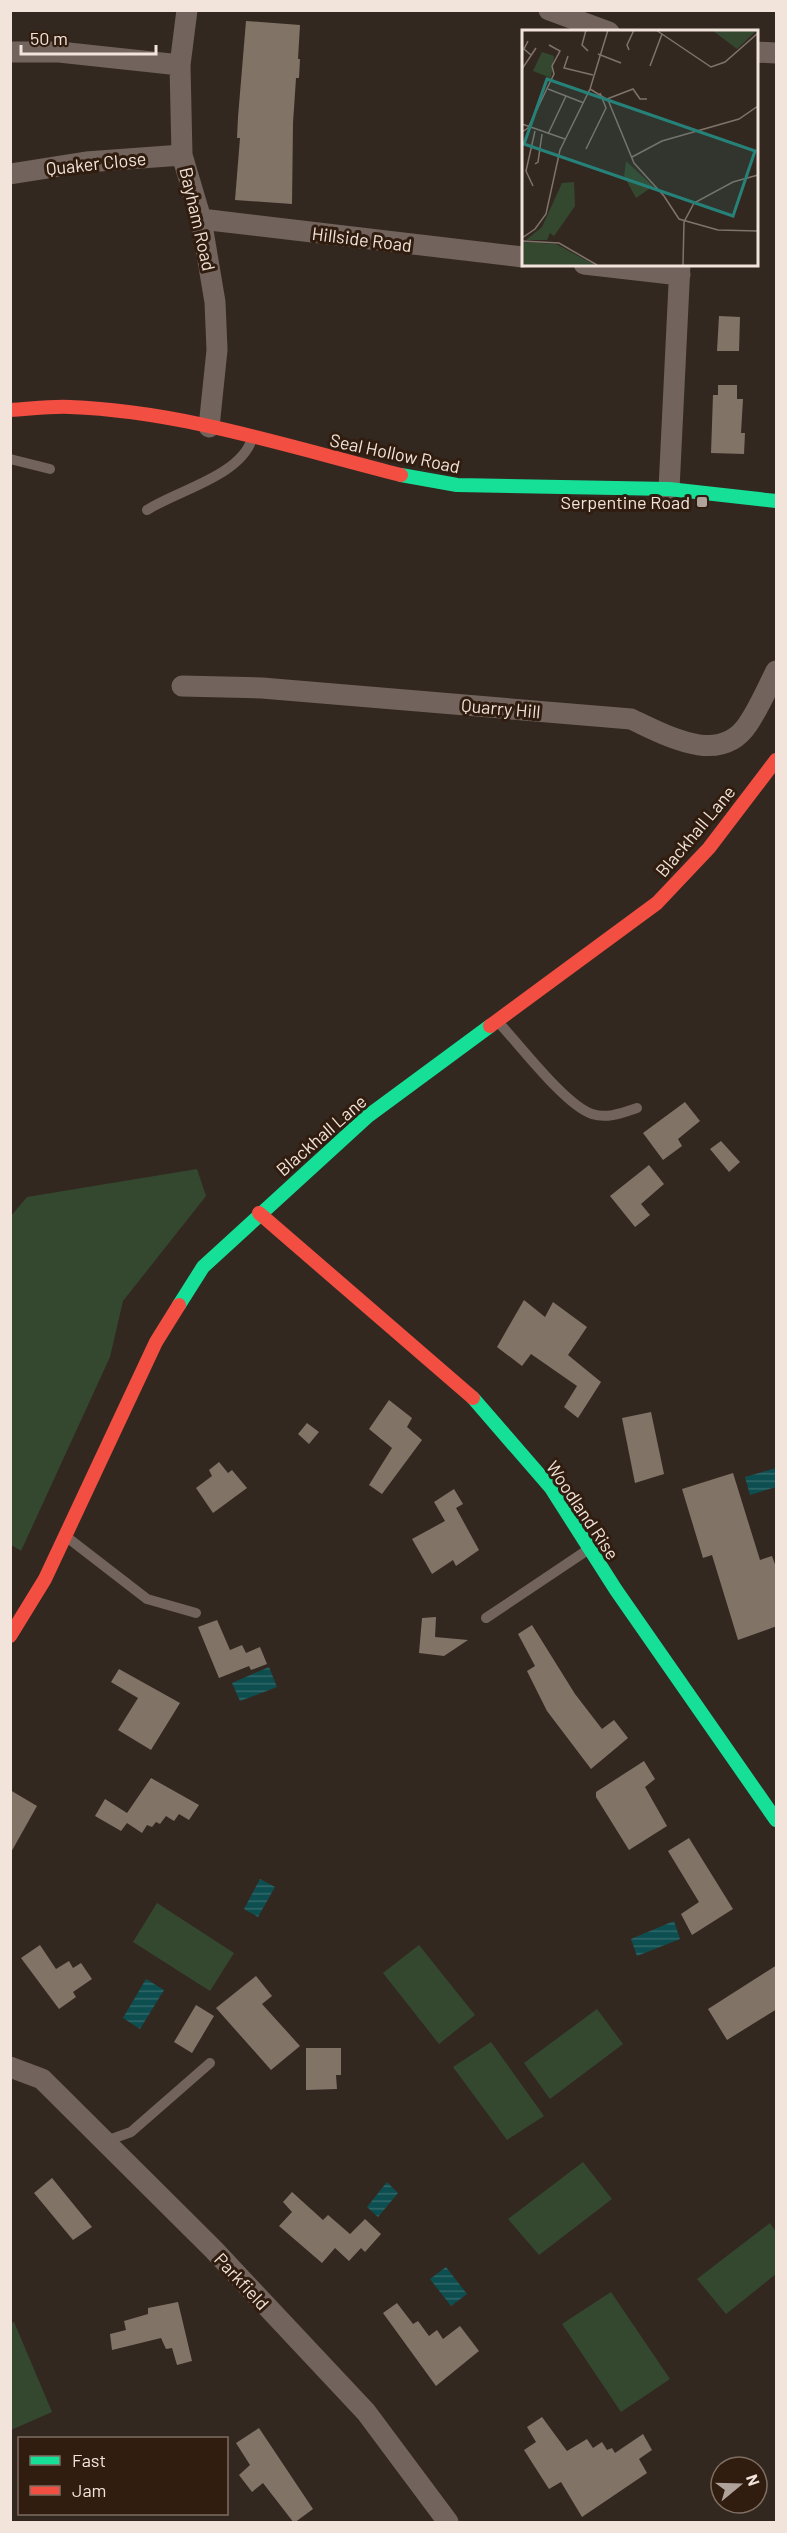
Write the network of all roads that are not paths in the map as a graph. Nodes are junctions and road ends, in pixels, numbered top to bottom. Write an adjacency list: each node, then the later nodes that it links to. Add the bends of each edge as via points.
1 (187, 10): 7 (street, Bayham Road)
2 (549, 10): 3 (street)
3 (604, 30)
4 (10, 52): 7 (street, via 60,52)
5 (757, 52): 6 (street)
6 (777, 52)
7 (180, 65): 8 (street, Bayham Road)
8 (182, 155): 9 (street, Quaker Close, via 86,162); 10 (street, Bayham Road)
9 (10, 174)
10 (201, 219): 11 (street, Hillside Road); 15 (street, Bayham Road, via 215,302 217,350)
11 (522, 257)
12 (616, 266): 13 (street)
13 (680, 270): 19 (street)
14 (10, 410): 15 (street, Seal Hollow Road, via 88,408)
15 (209, 427): 16 (street, Seal Hollow Road)
16 (252, 439): 19 (street, Seal Hollow Road, via 457,485); 21 (lane, via 236,464)
17 (10, 459): 18 (lane)
18 (50, 469)
19 (669, 489): 20 (street, Seal Hollow Road)
20 (777, 501)
21 (147, 510)
22 (777, 671): 23 (street, Quarry Hill, via 738,736 729,742 702,746 632,719 262,688)
23 (182, 686)
24 (777, 760): 25 (street, Blackhall Lane, via 709,848 657,903)
25 (497, 1020): 26 (lane, via 571,1100 591,1114 609,1116); 27 (street, Blackhall Lane, via 368,1116)
26 (637, 1108)
27 (260, 1214): 28 (street, Blackhall Lane, via 203,1267 156,1342); 29 (street, Woodland Rise, via 466,1390 550,1488)
28 (65, 1536): 30 (lane, via 147,1599); 32 (street, Blackhall Lane, via 45,1579)
29 (590, 1549): 31 (lane); 33 (street, Woodland Rise)
30 (196, 1613)
31 (486, 1618)
32 (10, 1636)
33 (777, 1820)
34 (210, 2063): 36 (lane, via 131,2132)
35 (10, 2067): 36 (street, Parkfield, via 42,2079)
36 (106, 2141): 37 (street, Parkfield, via 366,2412)
37 (448, 2523)

